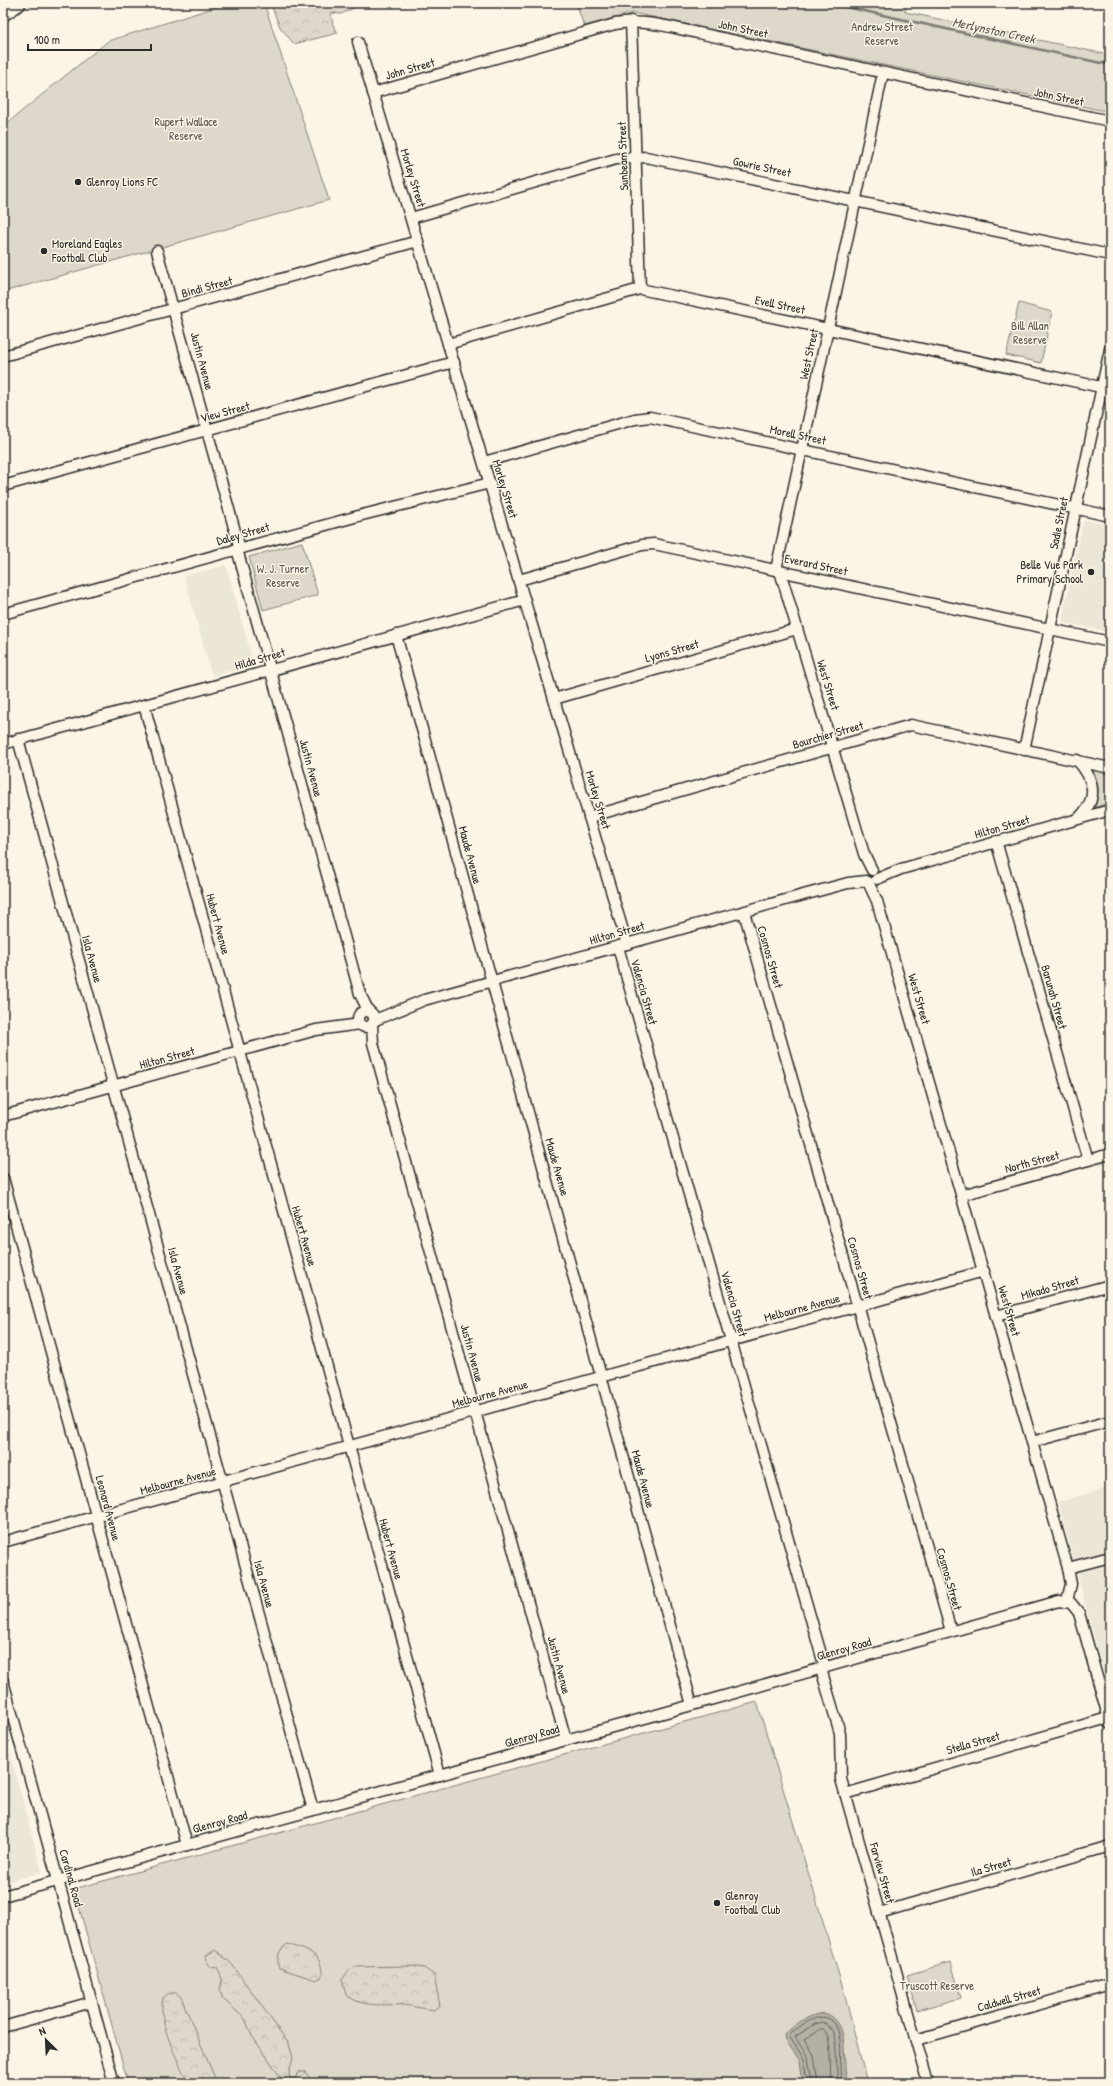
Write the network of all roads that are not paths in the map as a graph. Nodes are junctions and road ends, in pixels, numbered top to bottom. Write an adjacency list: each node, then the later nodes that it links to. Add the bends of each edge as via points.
1 (18, 3): 2 (highway)
2 (3, 12)
3 (631, 21): 5 (street, John Street, via 647,22); 6 (street, John Street); 8 (street, Sunbeam Street)
4 (358, 42): 6 (street, Morley Street)
5 (883, 73): 7 (street, John Street); 9 (street, West Street)
6 (373, 93): 10 (street, Morley Street)
7 (1110, 122)
8 (636, 157): 9 (street, Gowrie Street, via 655,158); 10 (street, Gowrie Street, via 616,159); 14 (street, Sunbeam Street)
9 (855, 201): 13 (street, Gowrie Street); 16 (street, West Street)
10 (411, 218): 11 (street, Morley Street)
11 (418, 241): 15 (street, Bindi Street); 17 (street, Morley Street)
12 (157, 251): 15 (street, Justin Avenue)
13 (1110, 255)
14 (640, 289): 16 (street, Evell Street); 17 (street, Evell Street)
15 (174, 309): 19 (street, Bindi Street); 22 (street, Justin Avenue)
16 (828, 328): 21 (street, Evell Street); 23 (street, West Street)
17 (448, 344): 20 (street, Morley Street)
18 (1110, 349): 21 (street, Sadie Street)
19 (3, 356)
20 (454, 362): 22 (street, View Street); 24 (street, Morley Street)
21 (1106, 388): 27 (street, Sadie Street)
22 (207, 430): 26 (street, View Street); 29 (street, Justin Avenue)
23 (802, 449): 24 (street, Morell Street, via 644,417); 27 (street, Morell Street); 30 (street, West Street)
24 (484, 462): 25 (street, Morley Street)
25 (490, 483): 29 (street, Daley Street); 31 (street, Morley Street)
26 (3, 486)
27 (1076, 508): 28 (street, Morell Street); 35 (street, Sadie Street)
28 (1110, 516)
29 (239, 549): 33 (street, Daley Street); 38 (street, Justin Avenue)
30 (778, 570): 31 (street, Everard Street, via 648,544); 34 (street, West Street); 35 (street, Everard Street)
31 (519, 580): 32 (street, Morley Street)
32 (525, 600): 36 (street, Hilda Street); 39 (street, Morley Street)
33 (3, 614)
34 (797, 628): 39 (street, Lyons Street); 43 (street, West Street)
35 (1050, 629): 37 (street, Everard Street); 44 (street, Sadie Street)
36 (396, 635): 38 (street, Hilda Street); 54 (street, Maude Avenue)
37 (1110, 642)
38 (270, 670): 40 (street, Hilda Street); 55 (street, Justin Avenue)
39 (554, 699): 48 (street, Morley Street)
40 (144, 704): 41 (street, Hilda Street); 56 (street, Hubert Avenue)
41 (18, 739): 42 (street, Hilda Street); 57 (street, Isla Avenue)
42 (3, 744)
43 (832, 747): 44 (street, Bourchier Street, via 912,725); 48 (street, Bourchier Street); 51 (street, West Street)
44 (1024, 750): 45 (street, Bourchier Street)
45 (1076, 760): 46 (street, Bourchier Street); 49 (street, via 1087,773 1092,787 1088,808)
46 (1110, 768)
47 (1110, 810): 49 (street, Hilton Street)
48 (590, 817): 53 (street, Morley Street)
49 (1078, 819): 50 (street, Hilton Street)
50 (996, 841): 51 (street, Hilton Street); 60 (street, Barunah Street)
51 (870, 877): 52 (street, Hilton Street); 62 (street, West Street)
52 (744, 912): 53 (street, Hilton Street); 65 (street, Cosmos Street)
53 (622, 945): 54 (street, Hilton Street); 67 (street, Valencia Street)
54 (492, 981): 55 (street, Hilton Street); 68 (street, Maude Avenue)
55 (366, 1018): 56 (street, Hilton Street); 69 (street, Justin Avenue)
56 (240, 1051): 57 (street, Hilton Street); 72 (street, Hubert Avenue)
57 (114, 1086): 58 (street, Hilton Street); 73 (street, Isla Avenue)
58 (3, 1116)
59 (1110, 1154): 60 (street, North Street)
60 (1088, 1160): 62 (street, North Street)
61 (3, 1178): 74 (street, Leonard Avenue)
62 (962, 1195): 63 (street, West Street)
63 (984, 1271): 65 (street, Melbourne Avenue); 66 (street, West Street)
64 (1110, 1284): 66 (street, Mikado Street)
65 (857, 1306): 67 (street, Melbourne Avenue); 79 (street, Cosmos Street)
66 (996, 1316): 71 (street, West Street)
67 (731, 1341): 68 (street, Melbourne Avenue); 80 (street, Valencia Street)
68 (602, 1377): 69 (street, Melbourne Avenue); 83 (street, Maude Avenue)
69 (475, 1412): 72 (street, Melbourne Avenue); 85 (street, Justin Avenue)
70 (1110, 1421): 71 (street)
71 (1032, 1442): 77 (street, West Street)
72 (349, 1447): 73 (street, Melbourne Avenue); 86 (street, Hubert Avenue)
73 (223, 1482): 74 (street, Melbourne Avenue); 88 (street, Isla Avenue)
74 (97, 1516): 75 (street, Melbourne Avenue); 89 (street, Leonard Avenue)
75 (3, 1542)
76 (1110, 1557): 77 (street)
77 (1068, 1568): 78 (street, West Street, via 1071,1584)
78 (1067, 1601): 79 (street, Glenroy Road, via 1059,1600); 82 (street, via 1079,1613)
79 (951, 1631): 80 (street, Glenroy Road)
80 (823, 1668): 83 (street, Glenroy Road); 87 (street, Farview Street, via 840,1733 841,1773)
81 (3, 1681): 91 (street, Cardinal Road)
82 (1106, 1694): 84 (street)
83 (692, 1706): 85 (street, Glenroy Road)
84 (1109, 1720): 87 (street, Stella Street)
85 (566, 1740): 86 (street, Glenroy Road)
86 (440, 1775): 88 (street, Glenroy Road)
87 (845, 1794): 93 (street, Farview Street)
88 (313, 1810): 89 (street, Glenroy Road)
89 (187, 1845): 91 (street, Glenroy Road)
90 (1110, 1846): 93 (street, Ila Street)
91 (58, 1880): 92 (street, Glenroy Road); 95 (street, Cardinal Road)
92 (3, 1896)
93 (880, 1913): 97 (street, Farview Street)
94 (1110, 1984): 97 (street, Caldwell Street)
95 (92, 2002): 96 (street); 98 (street, Cardinal Road)
96 (3, 2027)
97 (916, 2040): 99 (street, Farview Street)
98 (114, 2083)
99 (928, 2083)

